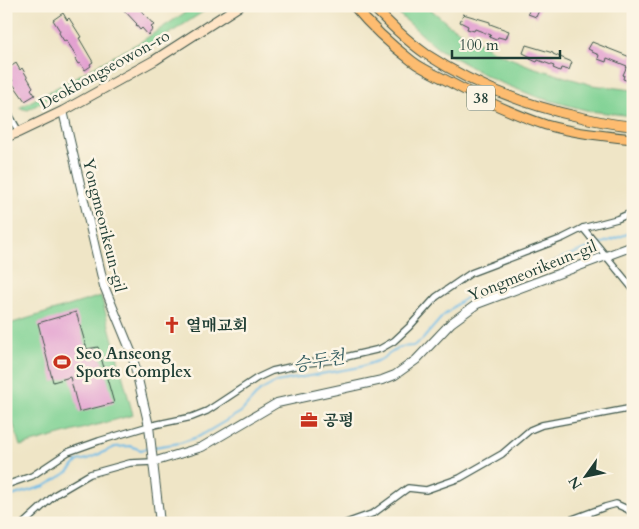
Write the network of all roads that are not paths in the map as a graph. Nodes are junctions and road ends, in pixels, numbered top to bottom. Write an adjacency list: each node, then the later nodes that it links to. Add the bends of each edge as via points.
1 (239, 6): 5 (main road, Deokbongseowon-ro, via 155,60)
2 (354, 6): 9 (main road, 38, via 366,21 414,62 502,109 547,125)
3 (372, 6): 6 (main road, 38, via 426,53 489,88 558,112)
4 (6, 109): 7 (street)
5 (63, 110): 7 (main road, Deokbongseowon-ro); 16 (street, Yongmeorikeun-gil, via 104,286 132,354)
6 (633, 126)
7 (20, 132): 8 (main road, Deokbongseowon-ro)
8 (6, 137)
9 (633, 139)
10 (633, 212): 11 (street)
11 (585, 230): 13 (street); 16 (street, via 471,273 436,297 394,341 380,349 272,371 207,411)
12 (633, 246): 13 (street, Yongmeorikeun-gil)
13 (603, 253): 14 (street); 17 (street, Yongmeorikeun-gil, via 476,304 451,323 416,360 388,378 276,403 202,447)
14 (633, 289)
15 (633, 408): 23 (street, via 542,425 530,430 502,454 460,478 426,490 408,488 374,513)
16 (150, 428): 17 (street, Yongmeorikeun-gil); 18 (street, via 99,440 68,452 32,476)
17 (153, 457): 21 (street, via 90,474 56,494); 22 (street, Yongmeorikeun-gil)
18 (6, 485)
19 (588, 514): 20 (street, via 616,504); 24 (street); 25 (street)
20 (633, 514)
21 (24, 523)
22 (160, 523)
23 (346, 523)
24 (562, 523)
25 (591, 523)

